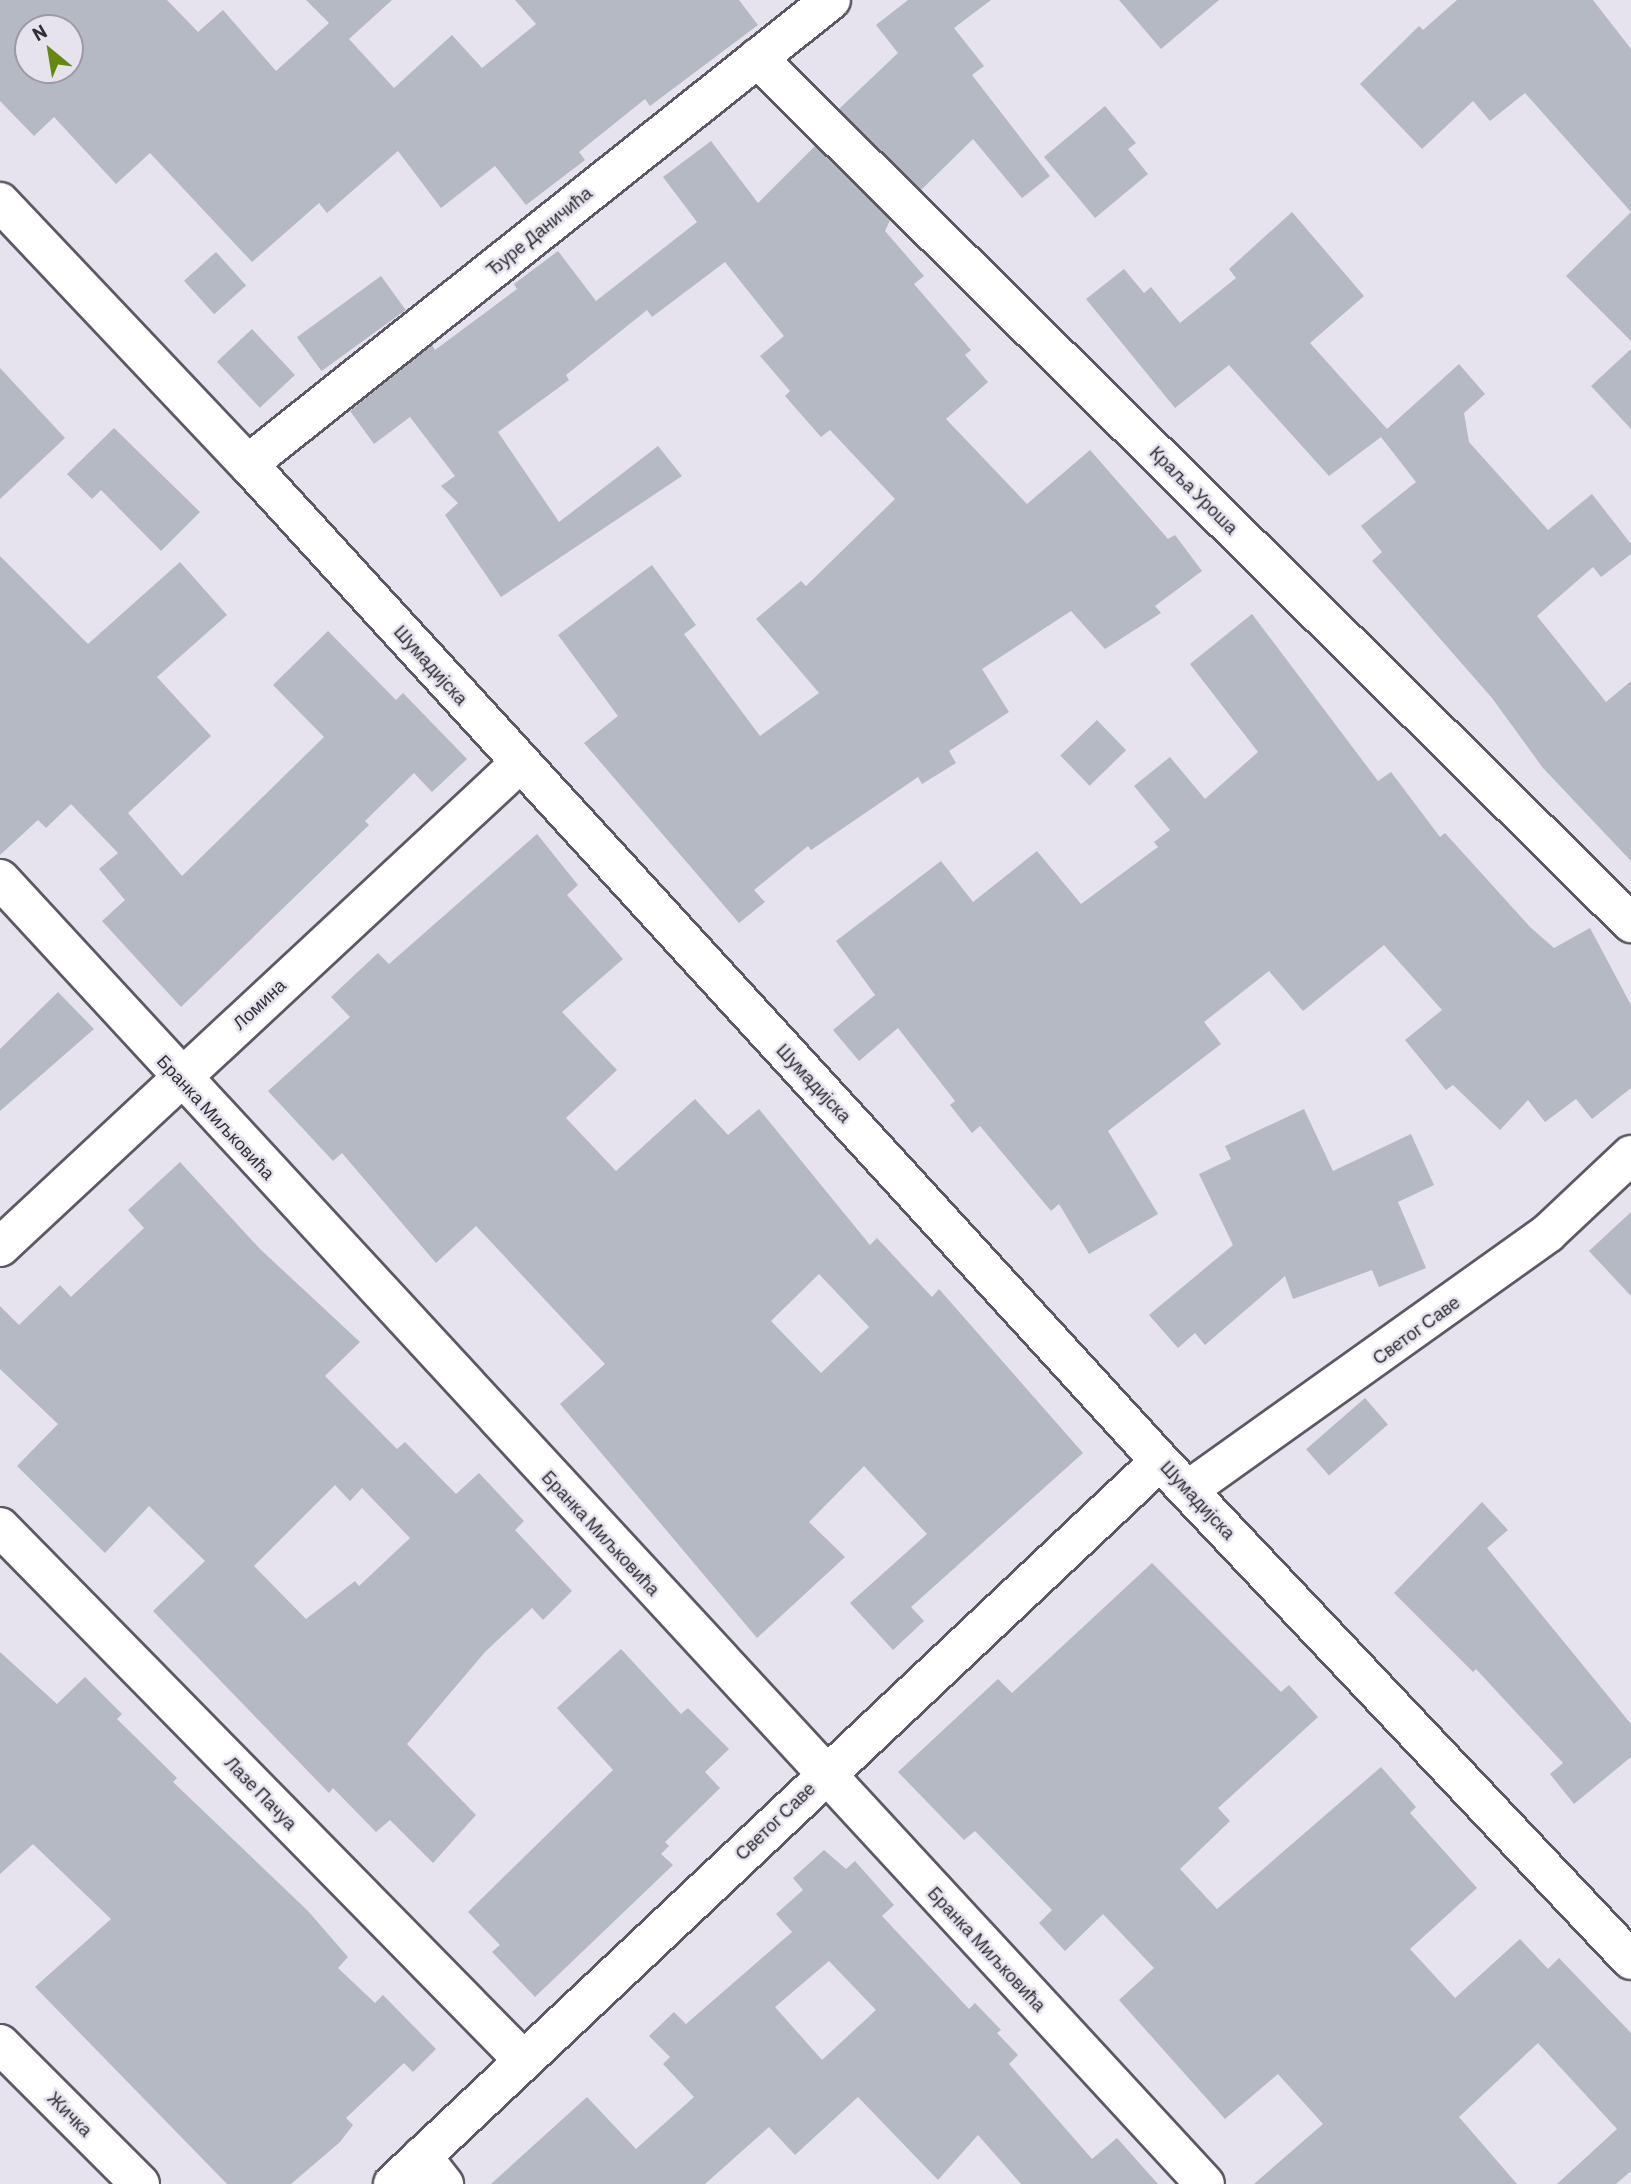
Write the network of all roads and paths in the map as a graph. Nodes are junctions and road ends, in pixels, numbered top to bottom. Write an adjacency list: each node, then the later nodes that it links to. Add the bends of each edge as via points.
1 (831, 0): 2 (street, Ђуре Даничића)
2 (757, 58): 4 (street, Ђуре Даничића); 7 (street, Краља Уроша)
3 (0, 202): 4 (street, Шумадијска)
4 (248, 464): 5 (street, Шумадијска)
5 (520, 763): 8 (street, Ломина); 11 (street, Шумадијска)
6 (0, 879): 8 (street, Бранка Миљковића)
7 (1631, 923)
8 (179, 1077): 10 (street, Ломина); 14 (street, Бранка Миљковића)
9 (1631, 1155): 12 (street, Светог Саве, via 1548,1233)
10 (0, 1247)
11 (1160, 1461): 12 (street, Шумадијска); 14 (street, Светог Саве)
12 (1188, 1490): 15 (street, Шумадијска)
13 (0, 1527): 17 (street, Лазе Пачуа)
14 (824, 1774): 17 (street, Светог Саве); 21 (street, Бранка Миљковића)
15 (1631, 1960)
16 (0, 2044): 19 (street, Жичка)
17 (523, 2060): 18 (street, Светог Саве)
18 (433, 2170): 20 (street, Светог Саве)
19 (140, 2184)
20 (393, 2184)
21 (1205, 2184)

